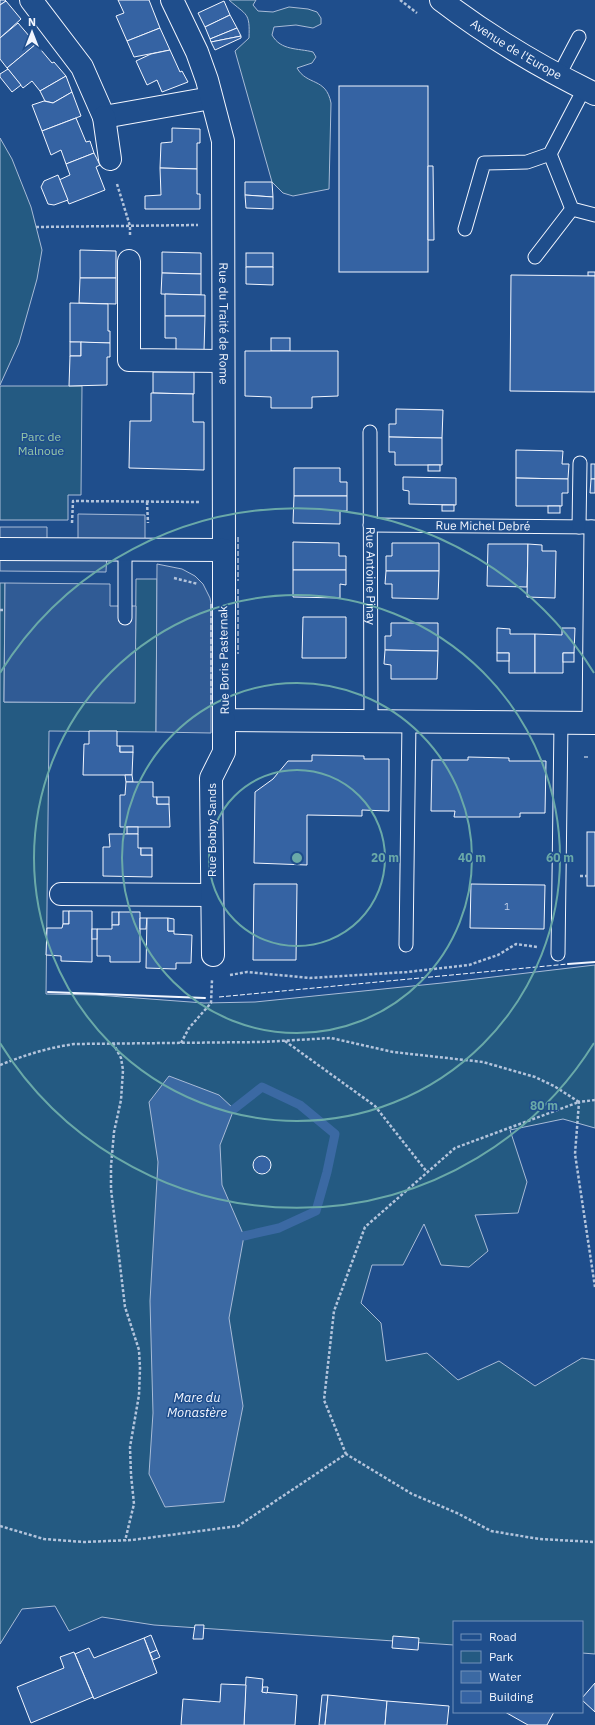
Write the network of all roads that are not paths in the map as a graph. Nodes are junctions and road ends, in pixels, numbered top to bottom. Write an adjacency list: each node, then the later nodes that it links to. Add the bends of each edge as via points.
1 (31, 0): 8 (street, via 82,67)
2 (172, 0): 7 (street, Rue du Traité de Rome, via 197,52)
3 (441, 0): 5 (street, Avenue de l'Europe)
4 (579, 37): 5 (lane)
5 (559, 75): 6 (street, Avenue de l'Europe)
6 (590, 91): 9 (lane)
7 (211, 98): 8 (street); 16 (street, Rue du Traité de Rome, via 223,141)
8 (104, 117): 10 (street)
9 (550, 154): 11 (lane); 13 (lane, via 527,162 484,163)
10 (110, 159)
11 (572, 209): 12 (lane); 14 (lane)
12 (595, 215)
13 (465, 229)
14 (535, 257)
15 (130, 261): 16 (street, via 130,360)
16 (222, 361): 23 (street, Rue du Traité de Rome)
17 (370, 432): 19 (lane, Rue Antoine Pinay)
18 (580, 462): 20 (lane)
19 (370, 525): 20 (lane, Rue Michel Debré); 26 (lane, Rue Antoine Pinay)
20 (588, 527): 29 (lane)
21 (0, 549): 22 (street)
22 (125, 550): 23 (street); 24 (lane)
23 (224, 550): 25 (street, Rue Boris Pasternak)
24 (125, 618)
25 (224, 720): 26 (street, Rue Boris Pasternak); 31 (street, Rue Bobby Sands, via 224,752 212,778)
26 (371, 720): 27 (street, Rue Boris Pasternak)
27 (408, 721): 28 (street, Rue Boris Pasternak); 32 (lane)
28 (561, 722): 29 (street, Rue Boris Pasternak); 33 (lane)
29 (592, 723)
30 (61, 894): 31 (street, Rue Bobby Sands)
31 (212, 895): 34 (street, Rue Bobby Sands)
32 (406, 945)
33 (558, 950)
34 (213, 955)

